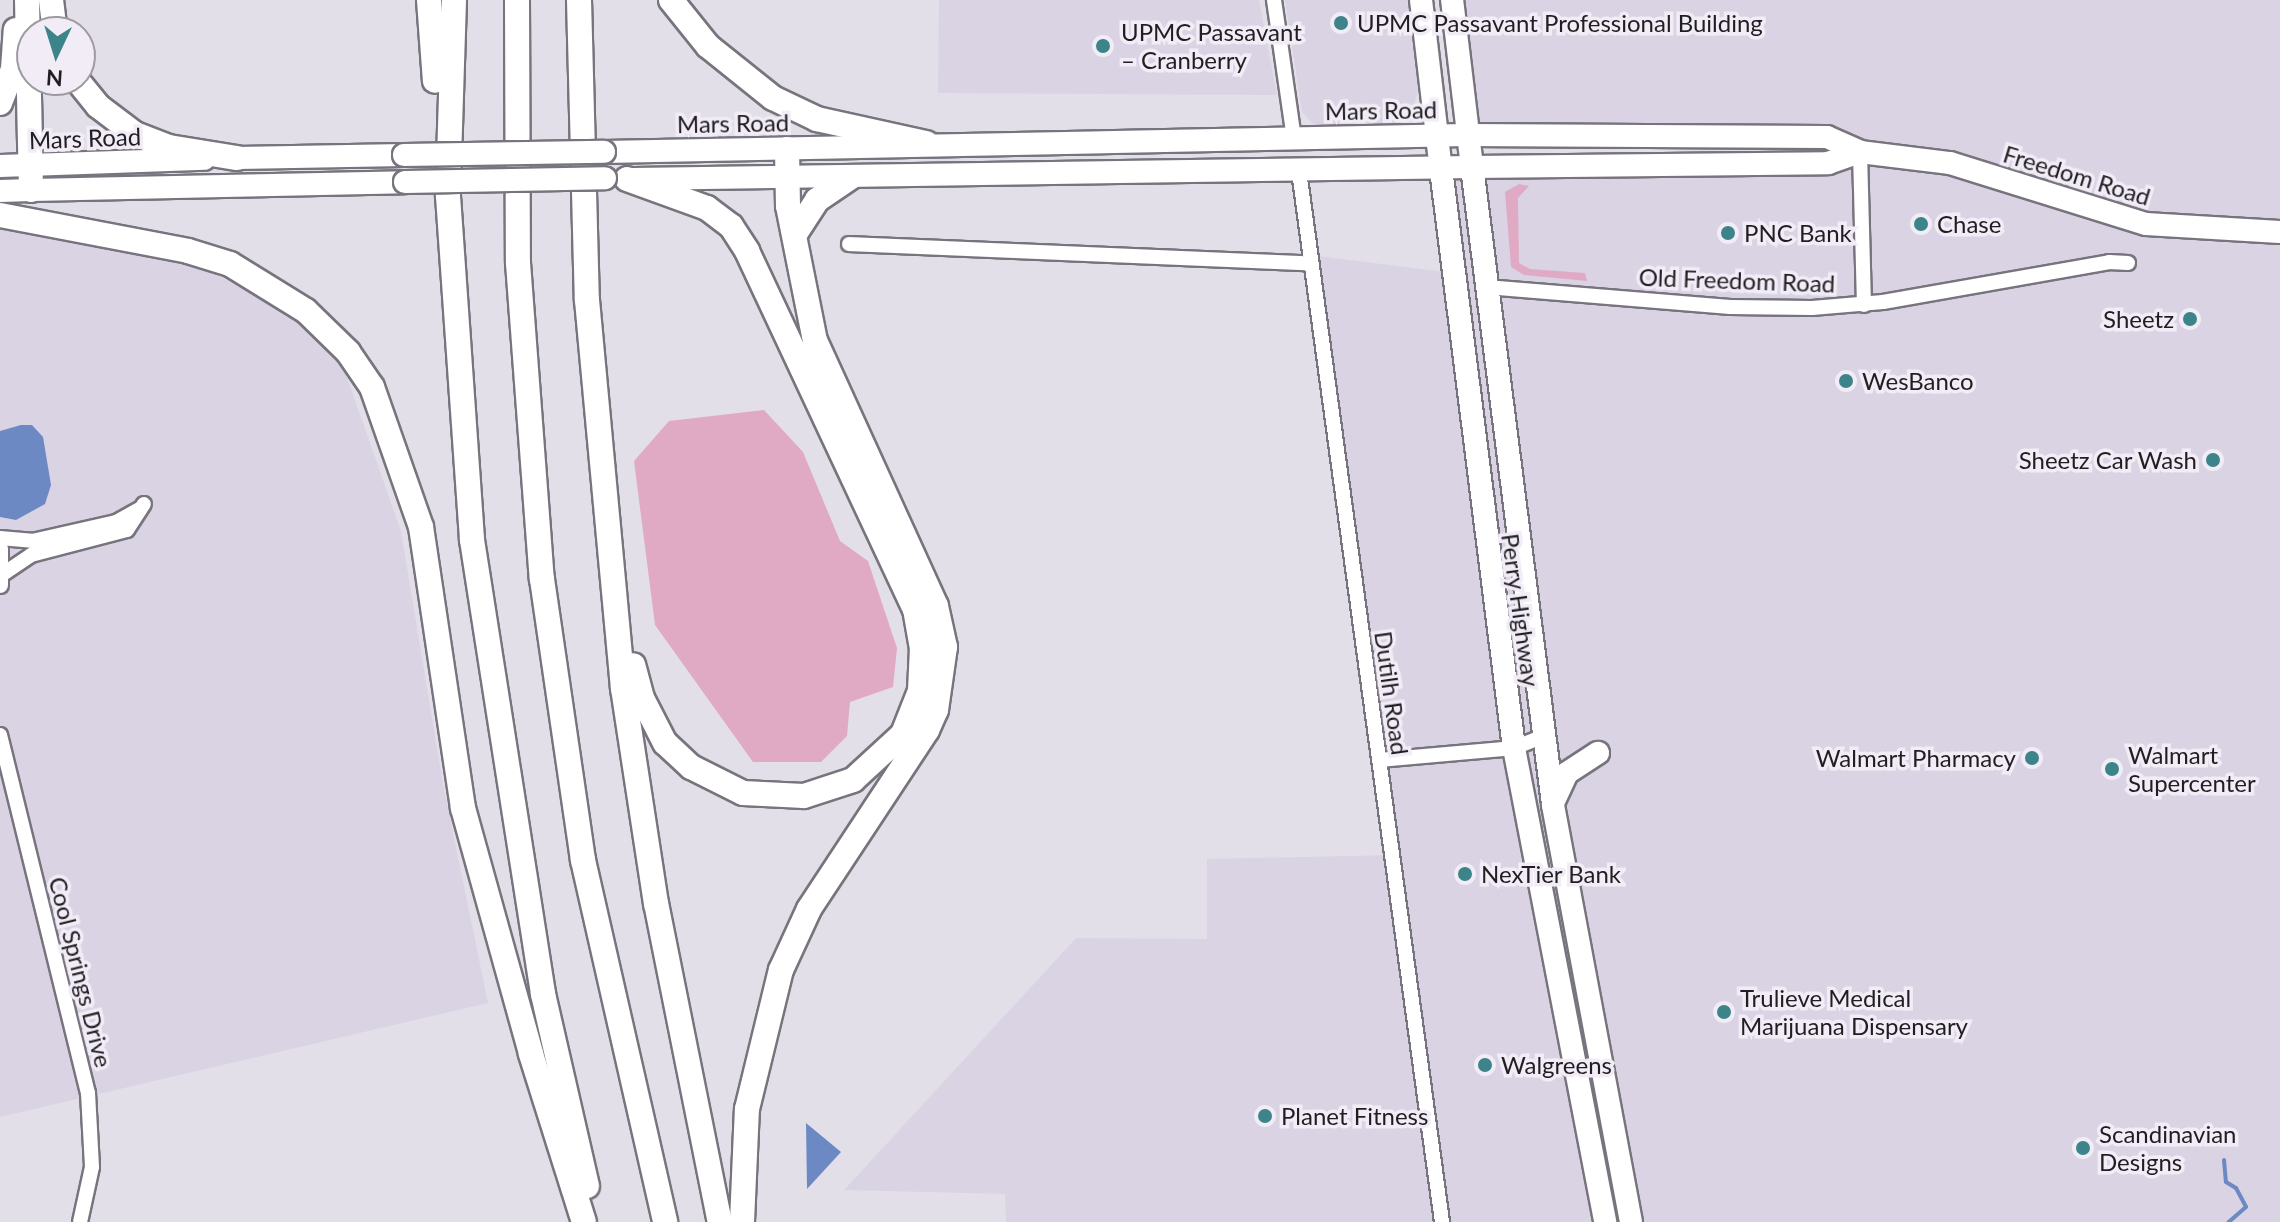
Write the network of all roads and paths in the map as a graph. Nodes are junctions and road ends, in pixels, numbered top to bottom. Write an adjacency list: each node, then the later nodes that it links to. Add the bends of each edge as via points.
1 (17, 0): 12 (highway, via 13,69)
2 (27, 0): 26 (highway)
3 (429, 0): 35 (highway, via 436,151)
4 (454, 0): 35 (highway, via 448,104)
5 (517, 0): 51 (highway, via 518,263 542,579 583,860)
6 (579, 0): 38 (highway, via 586,270)
7 (671, 0): 16 (highway, via 708,46 773,98 817,119)
8 (1274, 0): 15 (street)
9 (1421, 0): 14 (main road, Perry Highway)
10 (1452, 0): 13 (main road, Perry Highway)
11 (90, 96): 19 (highway, via 135,134 169,147)
12 (0, 103)
13 (1466, 135): 14 (main road, Mars Road); 18 (main road, Freedom Road, via 1827,137); 21 (main road, Perry Highway)
14 (1436, 136): 15 (main road, Mars Road); 22 (main road, Perry Highway)
15 (1294, 138): 16 (main road, Mars Road)
16 (926, 143): 17 (main road, Mars Road)
17 (787, 149): 19 (main road, Mars Road, bridge); 24 (highway)
18 (1860, 152): 21 (main road, Freedom Road, via 1828,163); 31 (main road, Freedom Road, via 1950,163 2146,224); 37 (street)
19 (237, 158): 26 (main road, Mars Road)
20 (0, 166): 26 (main road, Mars Road)
21 (1472, 167): 22 (main road, Freedom Road); 36 (main road, Perry Highway)
22 (1441, 169): 23 (main road, Mars Road); 44 (main road, Perry Highway)
23 (1299, 171): 25 (main road, Mars Road); 33 (street, Dutilh Road)
24 (786, 177): 25 (main road, Mars Road); 27 (main road, Mars Road); 30 (highway)
25 (851, 177): 30 (highway, via 817,200)
26 (31, 178): 27 (main road, Mars Road, bridge); 28 (main road, Mars Road)
27 (616, 179): 38 (highway, via 707,208 731,226 747,251 915,609 922,671 903,734 853,780 804,796 743,793 691,767 665,743 642,698 627,644)
28 (0, 191)
29 (0, 215): 49 (highway, via 230,264 306,311 348,352 372,387 421,527 463,808)
30 (797, 231): 53 (highway, via 815,341 936,606 945,647 938,701 927,730 809,909 781,970 747,1109)
31 (2280, 232)
32 (849, 244): 33 (street)
33 (1311, 263): 46 (street, Dutilh Road)
34 (2128, 263): 37 (street, Old Freedom Road)
35 (451, 268): 50 (highway, via 470,524 488,669 543,994)
36 (1486, 287): 37 (street, Old Freedom Road, via 1730,307); 43 (main road, Perry Highway)
37 (1864, 305)
38 (603, 503): 52 (highway, via 640,809)
39 (0, 538): 41 (street, via 32,541 116,522 144,504 127,530 31,555)
40 (0, 549): 41 (street)
41 (2, 579)
42 (0, 735): 48 (street, Cool Springs Drive, via 88,1093 92,1167)
43 (1544, 744): 44 (street); 47 (main road, Perry Highway)
44 (1514, 748): 46 (street); 55 (main road, Perry Highway)
45 (1598, 753): 47 (main road, via 1567,773)
46 (1379, 760): 54 (street, Dutilh Road)
47 (1553, 804): 56 (main road, Perry Highway)
48 (80, 1222)
49 (584, 1222)
50 (597, 1222)
51 (665, 1222)
52 (720, 1222)
53 (742, 1222)
54 (1442, 1222)
55 (1605, 1222)
56 (1631, 1222)

